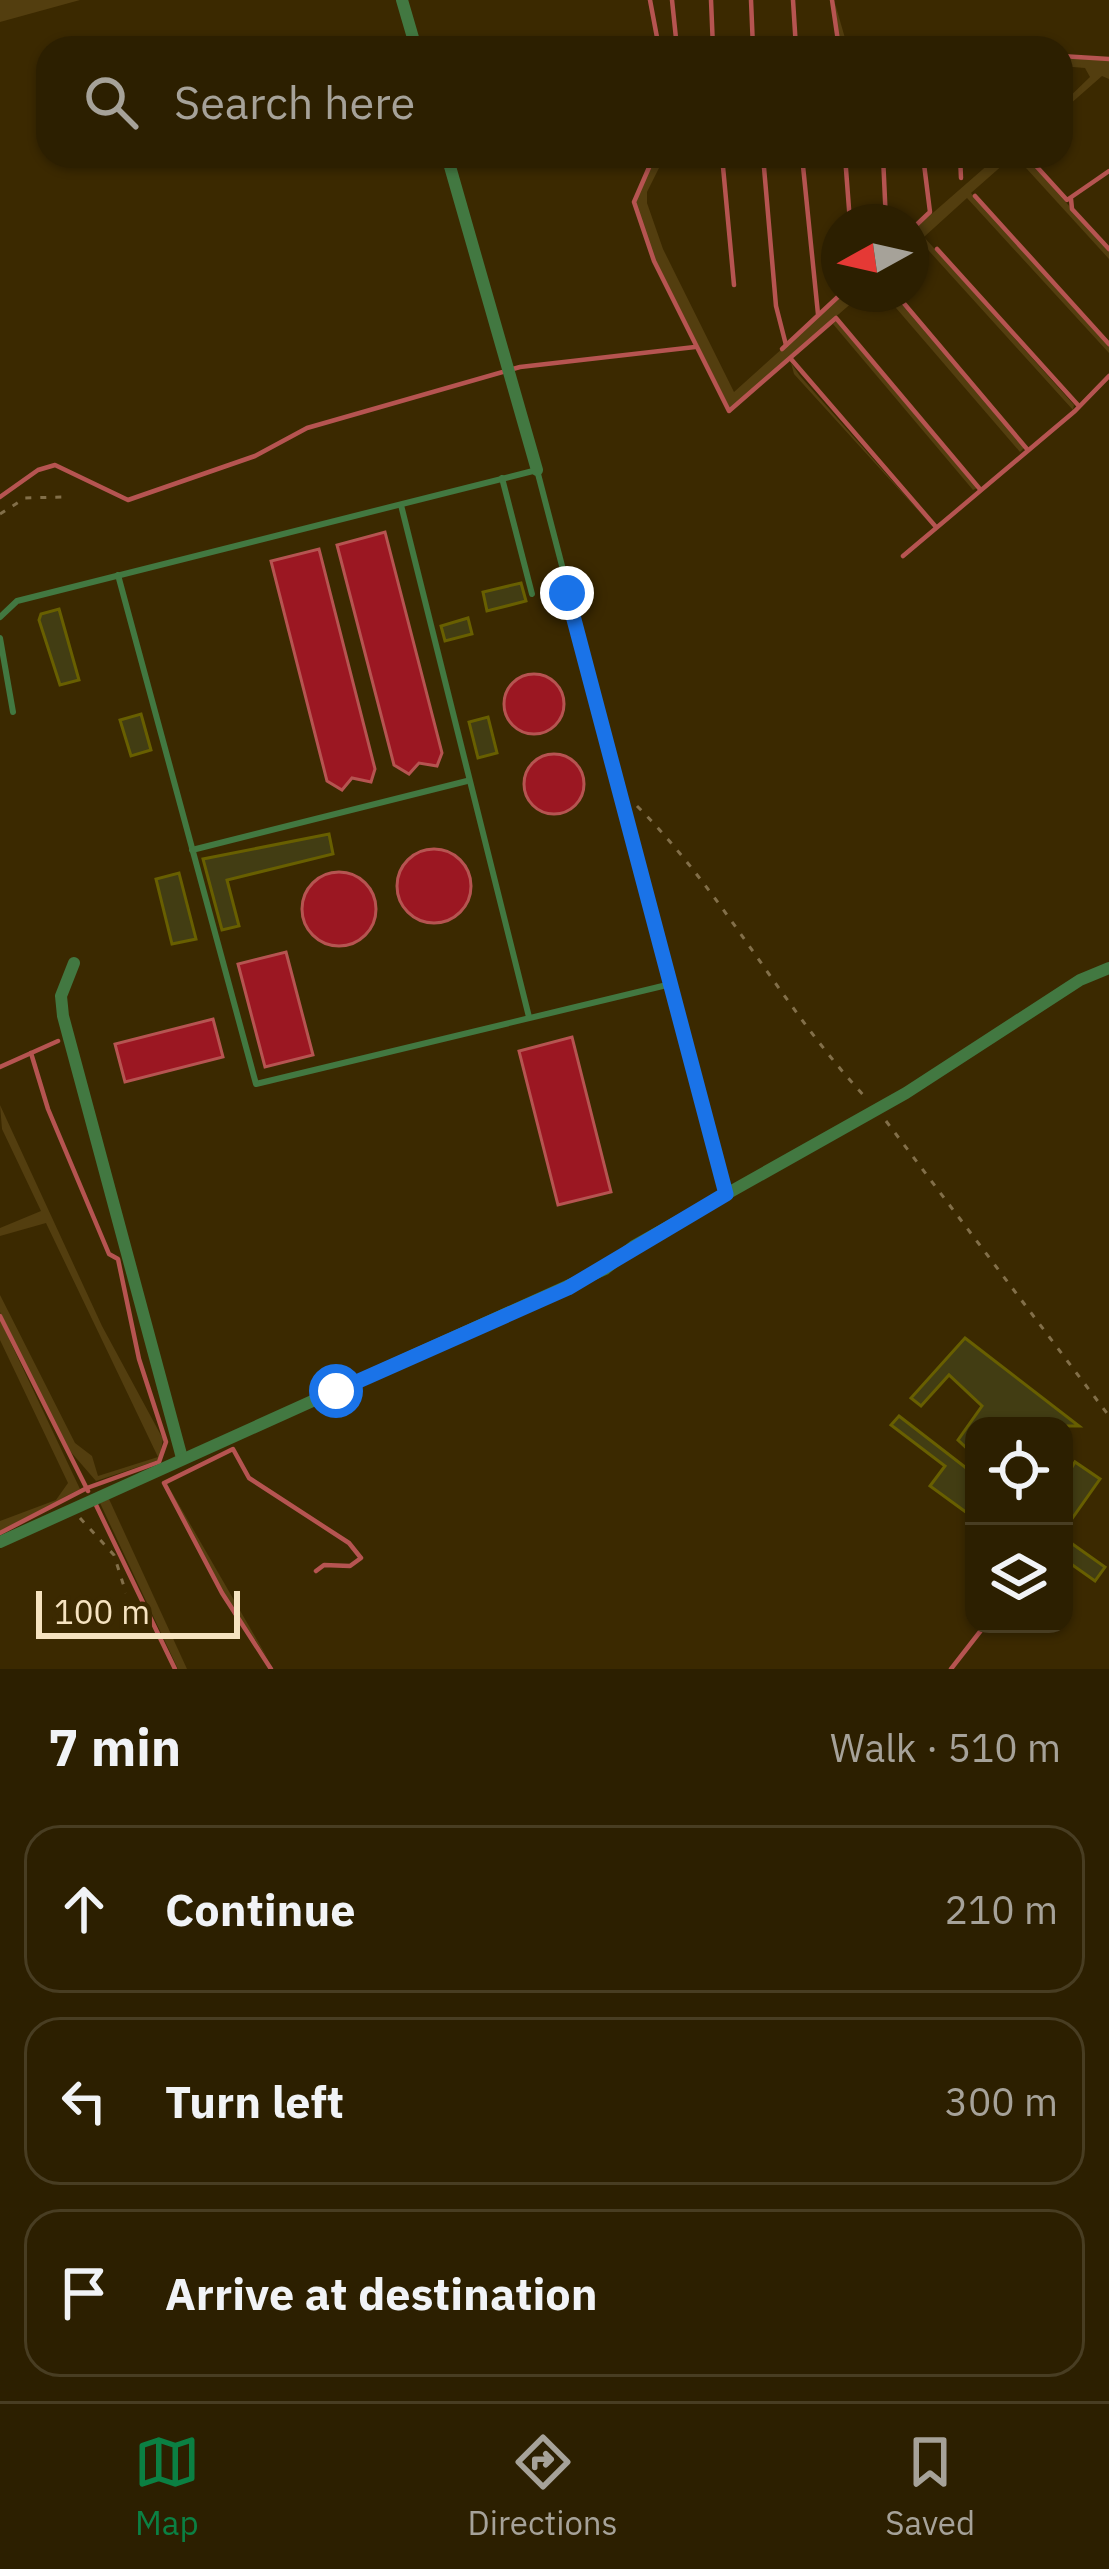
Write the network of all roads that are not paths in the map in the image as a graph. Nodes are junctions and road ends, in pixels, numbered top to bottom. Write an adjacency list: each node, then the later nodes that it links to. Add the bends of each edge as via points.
1 (402, 0): 2 (street)
2 (412, 36)
3 (450, 168): 4 (street)
4 (537, 470): 5 (lane); 16 (lane)
5 (502, 478): 6 (lane); 8 (lane)
6 (401, 505): 7 (lane); 12 (lane)
7 (118, 575): 9 (lane, via 17,601); 13 (lane)
8 (532, 594)
9 (0, 617)
10 (0, 638): 11 (lane)
11 (13, 712)
12 (467, 781): 13 (lane); 17 (lane)
13 (192, 850): 17 (lane, via 256,1084)
14 (74, 963): 19 (street, via 61,996 63,1016)
15 (1109, 968): 18 (street)
16 (671, 984): 17 (lane); 18 (lane)
17 (529, 1018)
18 (726, 1194): 19 (street, via 568,1288)
19 (182, 1458): 20 (street)
20 (0, 1542)

